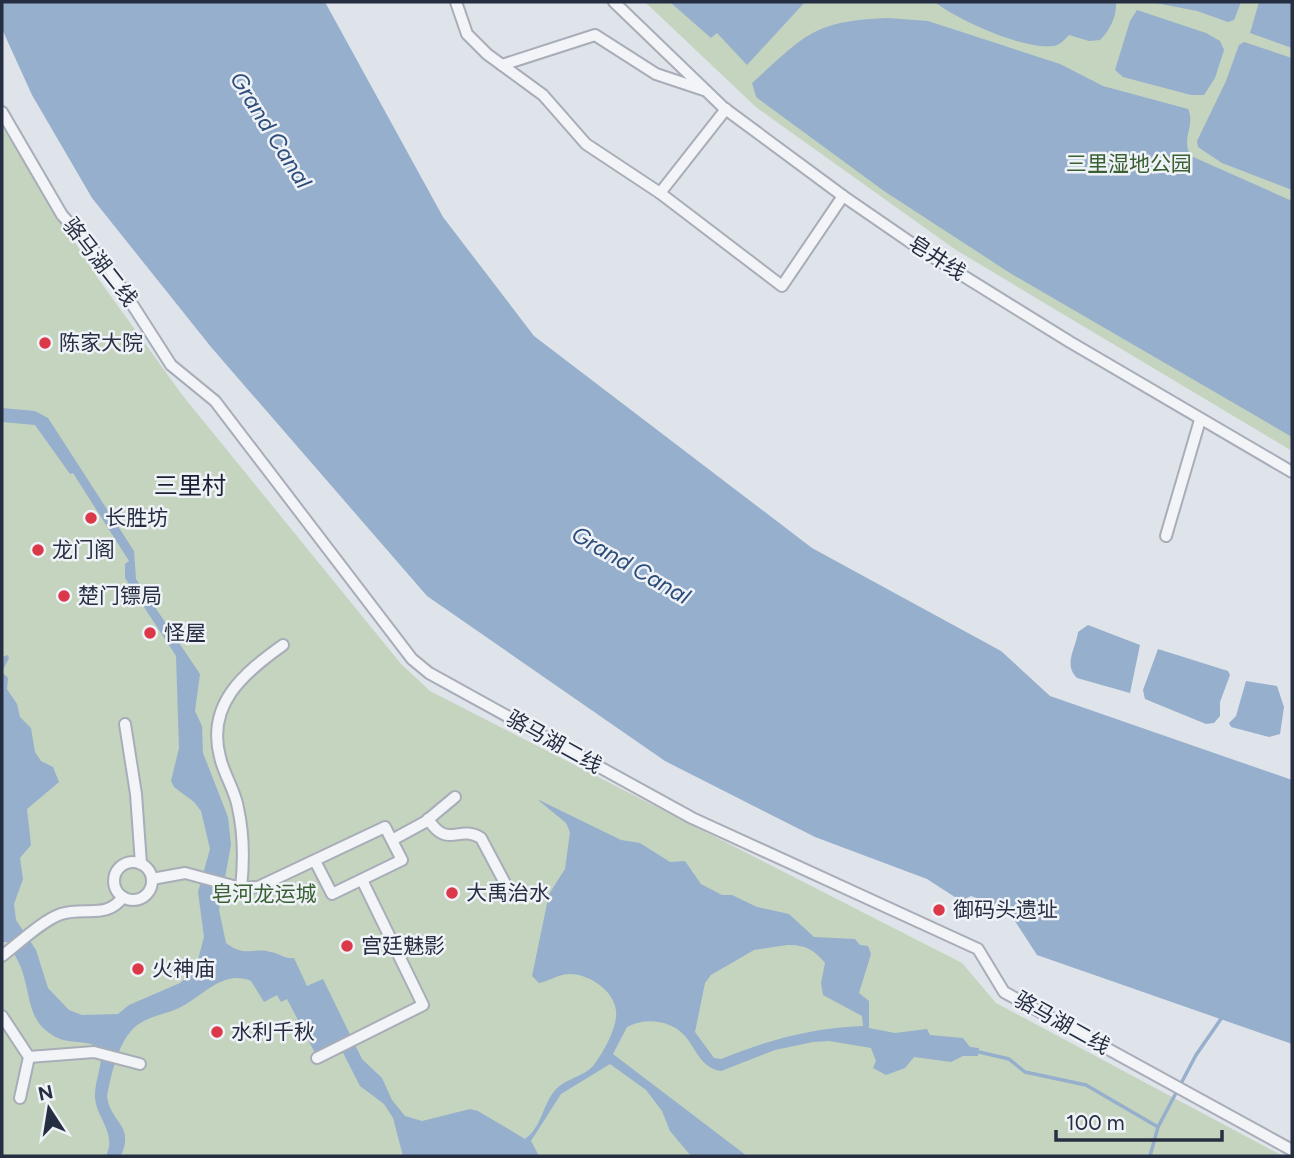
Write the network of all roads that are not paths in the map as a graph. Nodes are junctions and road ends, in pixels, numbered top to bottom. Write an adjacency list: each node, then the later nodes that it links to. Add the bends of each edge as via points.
1 (456, 2): 3 (street, via 467,34)
2 (614, 2): 4 (street, 皂井线)
3 (502, 65): 4 (street, via 595,35 656,74); 7 (street, via 543,95 586,144)
4 (707, 91): 5 (street, 皂井线)
5 (726, 109): 7 (street); 8 (street, 皂井线)
6 (2, 112): 30 (street, 骆马湖二线, via 62,215 107,265 171,365 215,401 412,659 429,673 692,818 978,949 1004,992)
7 (660, 192): 8 (street, via 782,286)
8 (843, 196): 9 (street, 皂井线)
9 (1200, 420): 10 (street, 皂井线); 11 (street)
10 (1292, 472)
11 (1166, 536)
12 (283, 645): 22 (street, via 234,684 218,718 219,753 243,833)
13 (125, 724): 18 (street)
14 (455, 797): 15 (street)
15 (428, 819): 16 (street); 21 (street, via 442,836 481,838)
16 (392, 839): 17 (street, via 385,827); 20 (street, via 402,860)
17 (315, 861): 20 (street, via 332,894); 22 (street, via 258,887)
18 (141, 864): 19 (street); 23 (street, via 128,863 118,870 114,881)
19 (152, 878): 22 (street, via 185,873); 23 (street, via 141,899)
20 (362, 880): 27 (street, via 423,1005)
21 (507, 887)
22 (241, 888)
23 (123, 897): 24 (street, via 115,908 104,912 60,914)
24 (2, 956)
25 (2, 1016): 26 (street)
26 (29, 1057): 28 (street, via 94,1052); 29 (street)
27 (317, 1058)
28 (140, 1063)
29 (20, 1098)
30 (1292, 1150)

